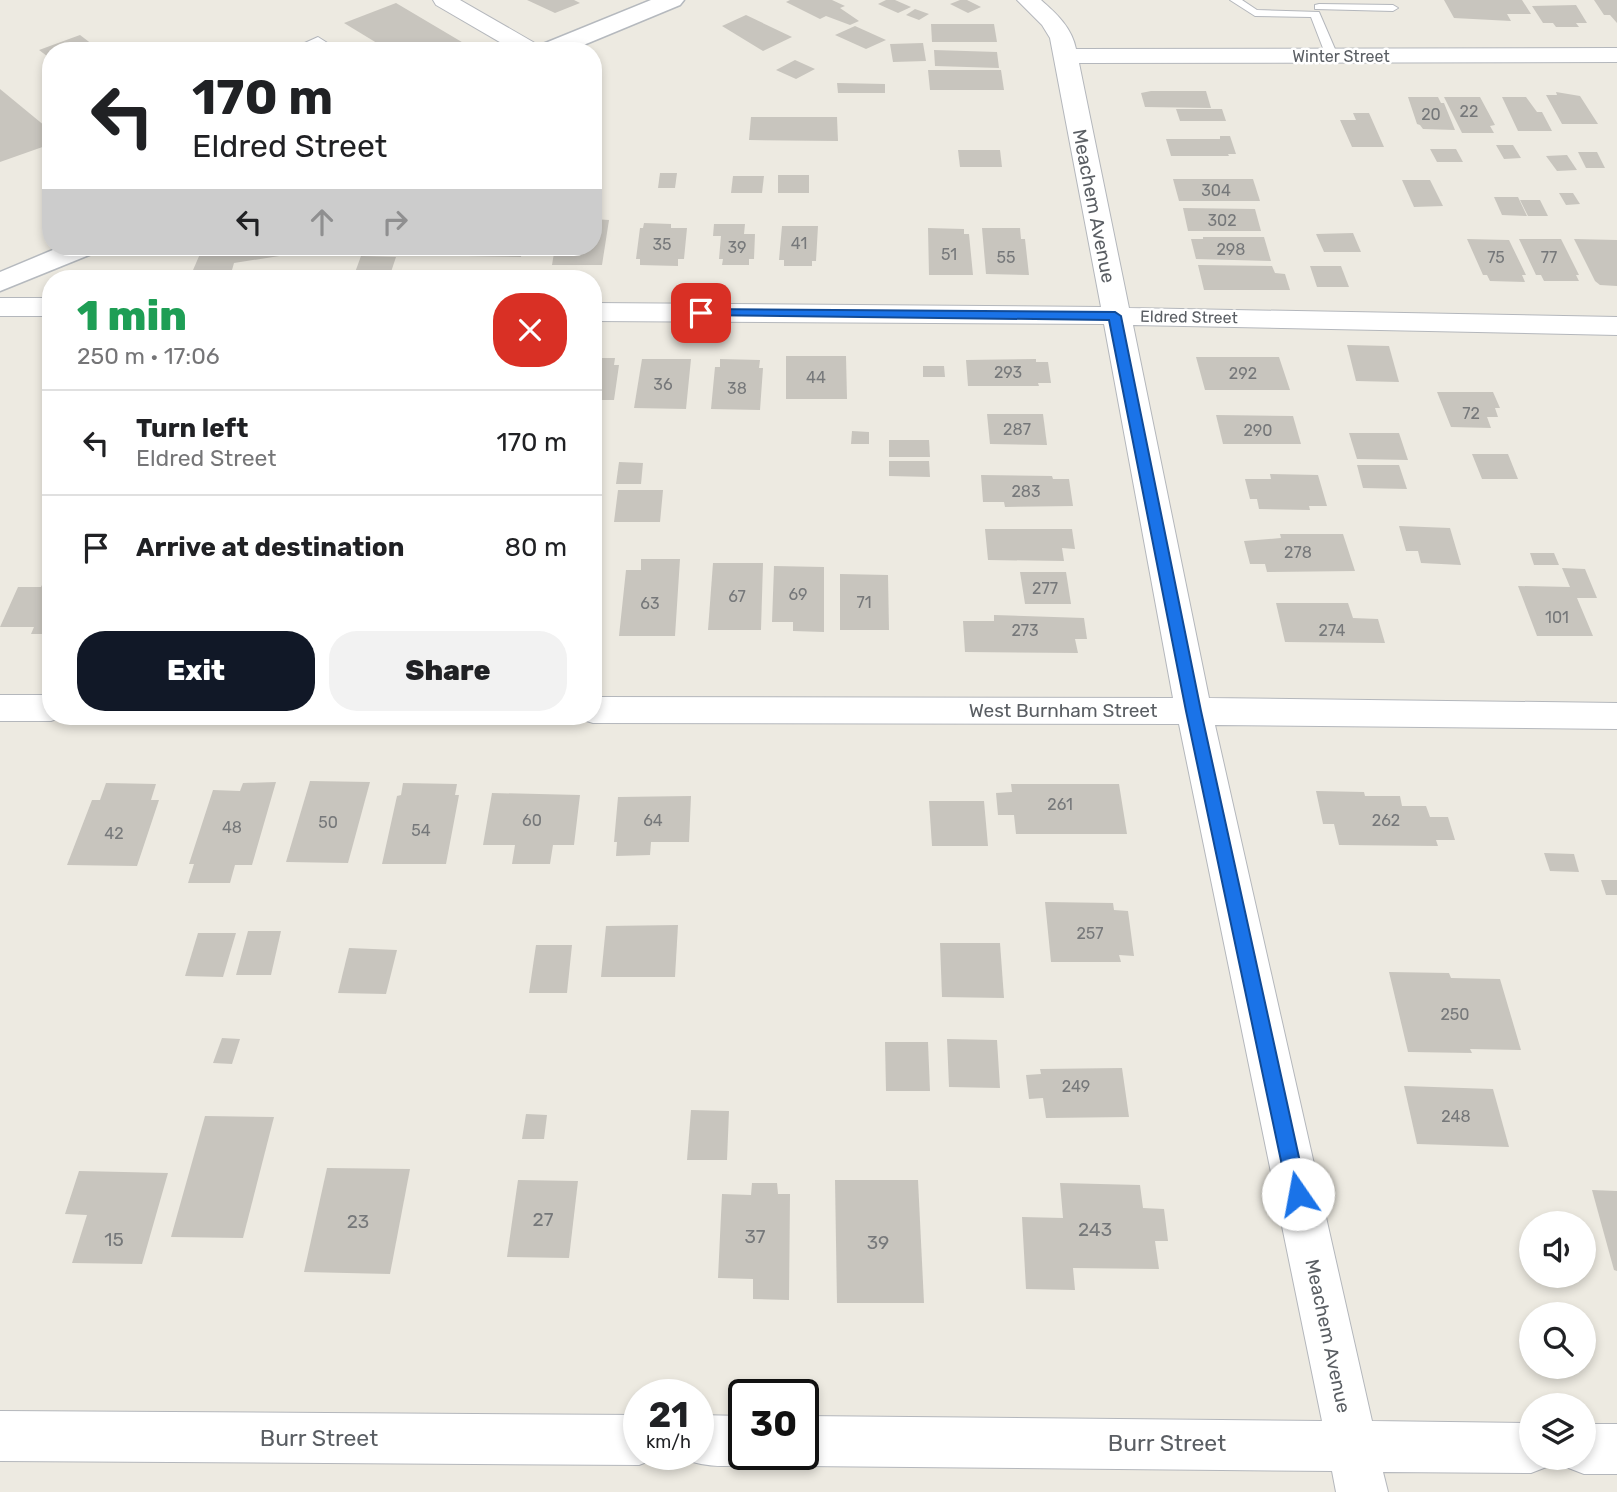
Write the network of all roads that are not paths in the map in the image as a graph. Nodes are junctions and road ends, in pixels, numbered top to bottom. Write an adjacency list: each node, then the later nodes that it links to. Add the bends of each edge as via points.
1 (444, 0): 7 (street)
2 (672, 0): 8 (main road)
3 (1028, 0): 11 (street, Meachem Avenue, via 1058,30)
4 (1235, 0): 5 (lane, via 1255,13)
5 (1319, 7): 6 (lane); 9 (lane)
6 (1393, 8)
7 (516, 42)
8 (569, 42)
9 (1332, 55): 10 (street, Winter Street); 11 (street, Winter Street)
10 (1617, 55)
11 (1065, 56): 17 (street, Meachem Avenue)
12 (62, 256): 13 (main road)
13 (0, 282)
14 (0, 307): 15 (street)
15 (42, 307)
16 (602, 312): 17 (street, Eldred Street)
17 (1115, 316): 18 (street, Eldred Street); 22 (street, Meachem Avenue)
18 (1617, 326)
19 (0, 708): 20 (street)
20 (42, 708)
21 (602, 710): 22 (street, West Burnham Street)
22 (1194, 711): 23 (street, West Burnham Street); 27 (street, Meachem Avenue)
23 (1617, 716)
24 (0, 1436): 25 (street, Burr Street)
25 (623, 1440)
26 (819, 1441): 27 (street, Burr Street)
27 (1352, 1444): 28 (street, Burr Street); 31 (street, Meachem Avenue)
28 (1519, 1448)
29 (1596, 1449): 30 (street)
30 (1617, 1449)
31 (1362, 1492)

